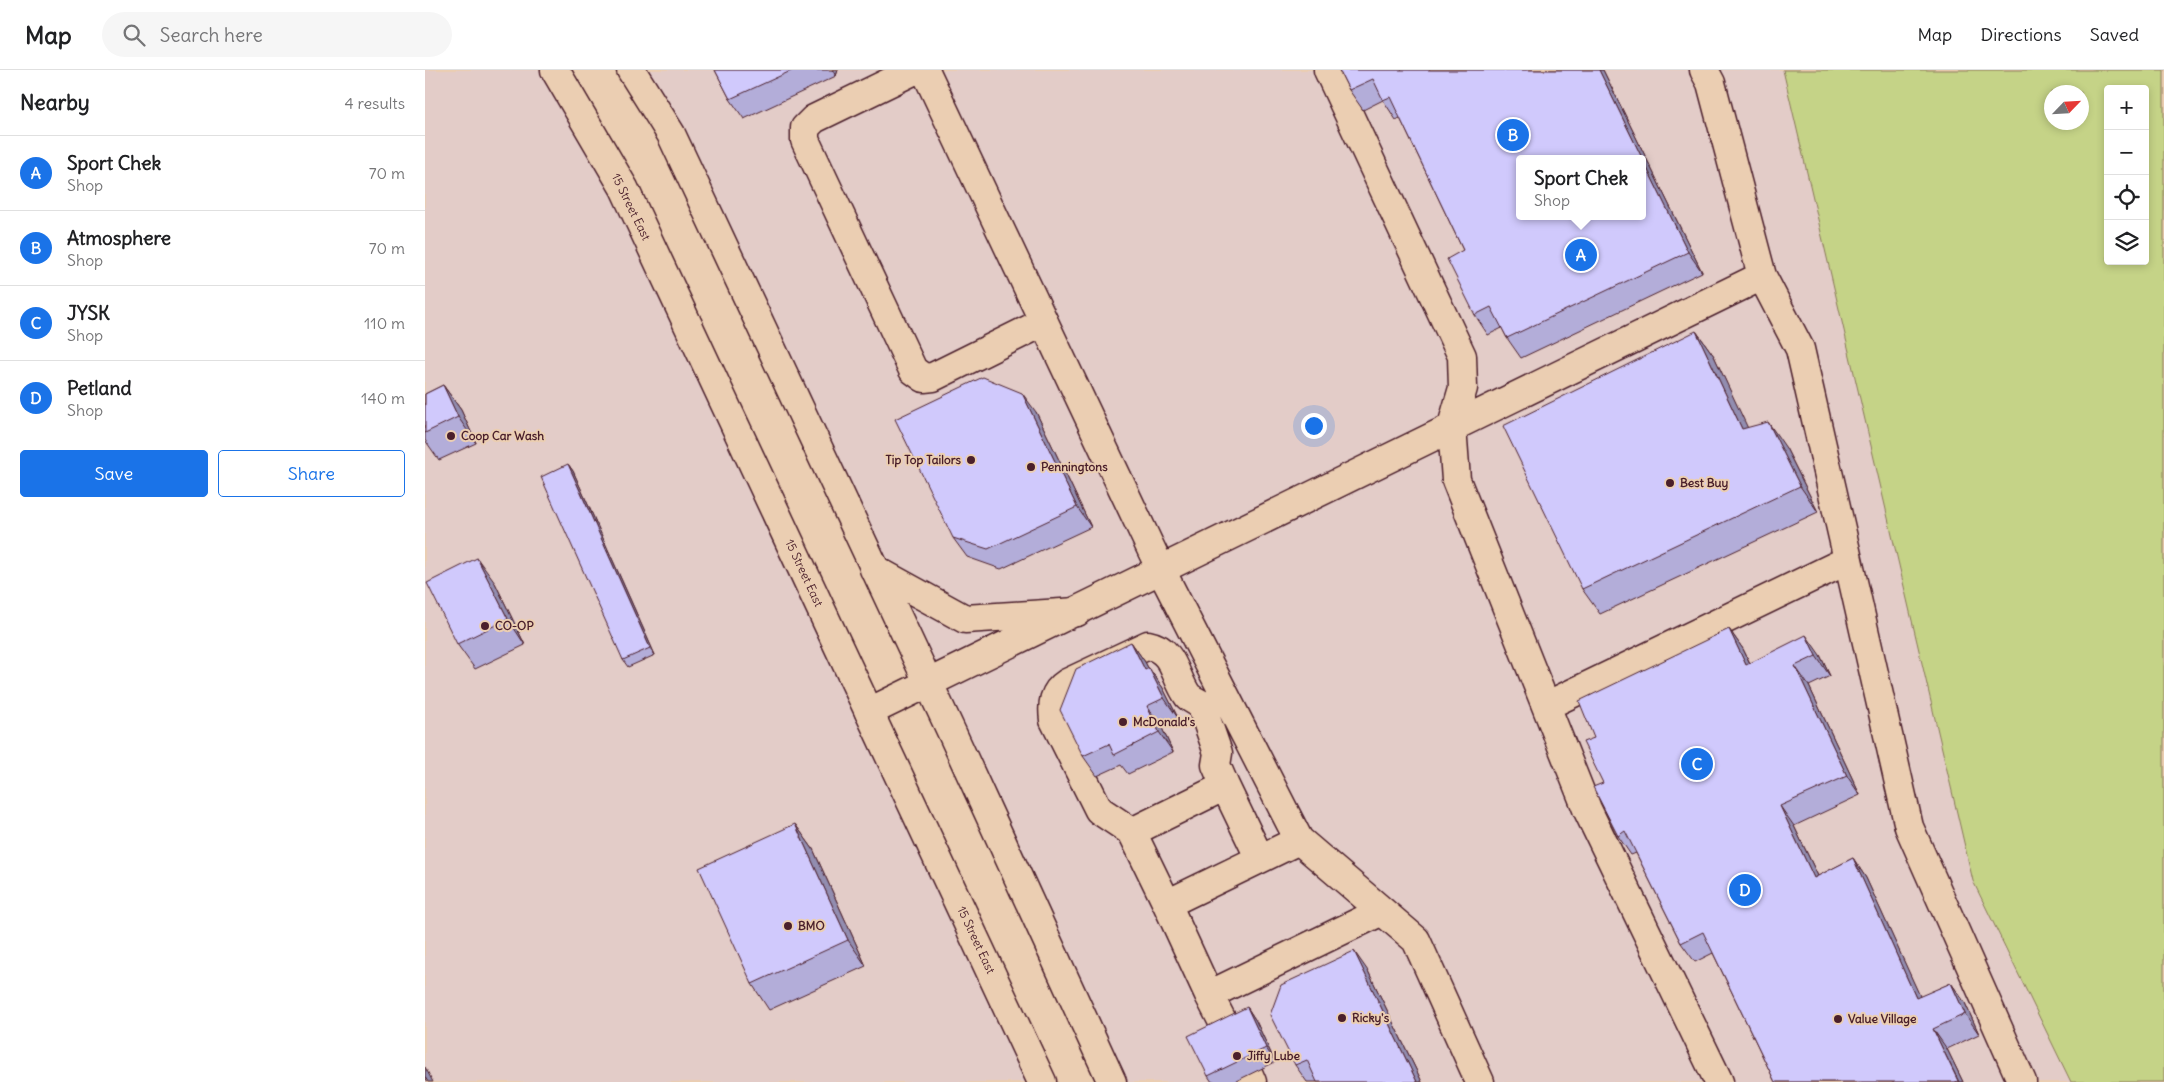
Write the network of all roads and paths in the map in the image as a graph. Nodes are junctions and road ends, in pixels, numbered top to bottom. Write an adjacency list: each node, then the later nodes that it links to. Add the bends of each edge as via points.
1 (555, 70): 16 (main road, 15 Street East, via 623,188)
2 (631, 70): 11 (main road, via 671,134)
3 (915, 70): 8 (main road, via 814,120 805,128 805,140 913,370 923,378 933,377)
4 (925, 70): 8 (main road)
5 (1327, 70): 9 (main road, via 1462,356 1463,388)
6 (1704, 70): 7 (main road, via 1711,83)
7 (1762, 276): 9 (main road); 10 (main road, via 1799,349)
8 (1044, 322): 12 (main road)
9 (1452, 426): 12 (main road); 15 (main road, via 1456,480)
10 (1847, 560): 15 (main road); 29 (main road, via 1909,827)
11 (874, 569): 13 (main road, via 965,619); 14 (main road)
12 (1161, 570): 13 (main road); 19 (main road)
13 (1077, 612): 14 (main road)
14 (929, 683): 16 (main road); 26 (main road)
15 (1546, 706): 28 (main road, via 1587,809)
16 (869, 712): 25 (main road, 15 Street East)
17 (1220, 776): 18 (main road); 18 (main road, via 1218,753 1201,704 1189,697 1164,651 1149,645 1059,688 1052,707 1053,720 1099,810); 20 (main road)
18 (1133, 832): 21 (main road)
19 (1299, 840): 20 (main road); 22 (main road)
20 (1260, 859): 21 (main road)
21 (1167, 904): 23 (main road)
22 (1382, 911): 23 (main road); 27 (main road, via 1416,940)
23 (1209, 995): 24 (main road)
24 (1229, 1034)
25 (1042, 1082)
26 (1112, 1082)
27 (1480, 1082)
28 (1719, 1082)
29 (2022, 1082)

